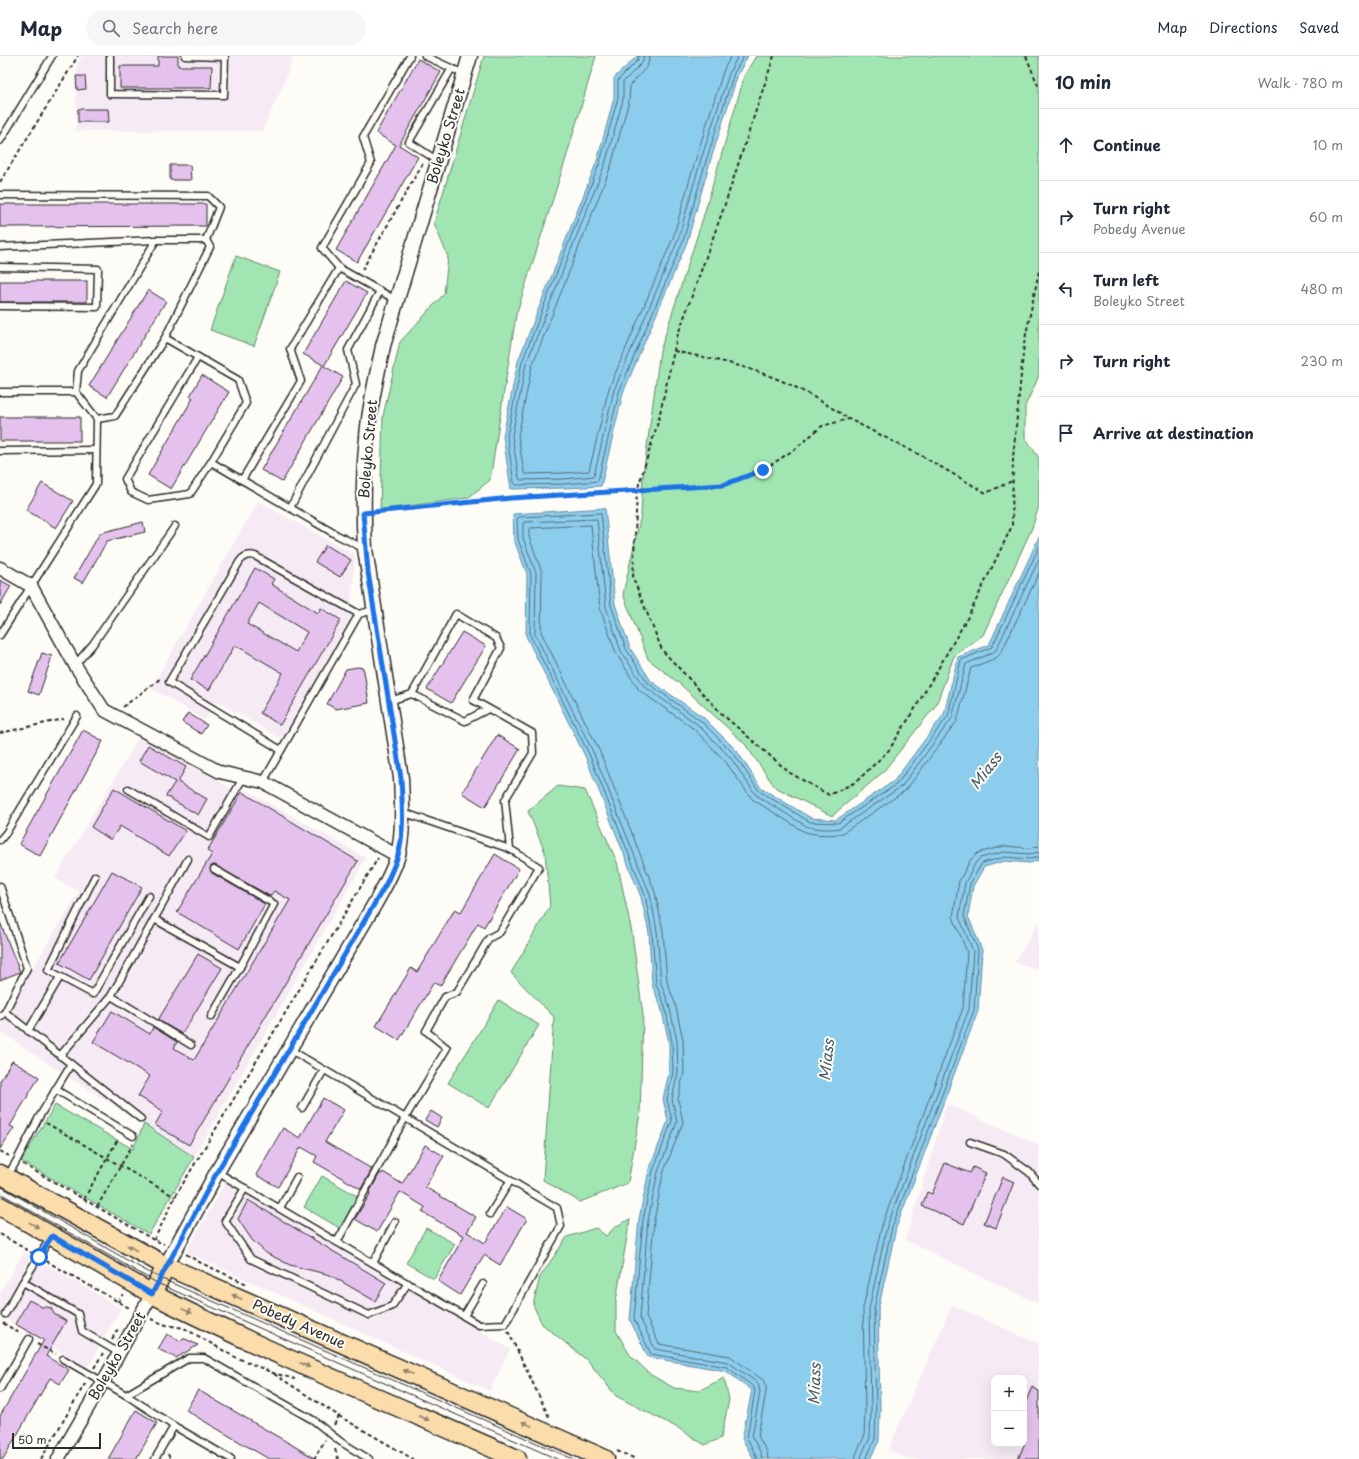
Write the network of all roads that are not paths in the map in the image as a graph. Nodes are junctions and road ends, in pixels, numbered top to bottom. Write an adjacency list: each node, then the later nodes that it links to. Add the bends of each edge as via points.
1 (52, 56): 8 (lane)
2 (110, 56): 3 (lane, via 110,94 224,95 225,57)
3 (185, 56)
4 (410, 56): 15 (lane, via 363,137 371,163 322,248)
5 (425, 56): 7 (lane)
6 (470, 56): 7 (street, Boleyko Street)
7 (458, 71): 9 (street, Boleyko Street); 9 (lane, via 409,142)
8 (0, 141)
9 (433, 158): 17 (street, Boleyko Street)
10 (0, 194): 12 (lane, via 208,196 219,207)
11 (156, 240): 12 (lane); 13 (lane); 22 (lane, via 78,372)
12 (206, 240): 19 (lane, via 210,247)
13 (0, 247)
14 (0, 267): 18 (lane, via 98,269 97,308)
15 (339, 268): 16 (lane); 27 (lane, via 290,349 301,381)
16 (380, 291): 17 (lane); 28 (lane, via 348,350 356,384)
17 (396, 300): 30 (street, Boleyko Street, via 383,346 367,436 363,513)
18 (0, 306)
19 (165, 338): 20 (lane); 23 (lane, via 115,416)
20 (198, 357): 26 (lane, via 238,380 246,402); 26 (lane, via 125,479 131,492 148,500 190,494)
21 (0, 392): 22 (lane)
22 (76, 392): 23 (lane)
23 (97, 419): 24 (lane)
24 (96, 450): 25 (lane); 32 (lane, via 96,484)
25 (0, 451)
26 (210, 462): 27 (lane)
27 (242, 480): 28 (lane)
28 (290, 508): 30 (lane)
29 (175, 526): 36 (lane, via 93,644)
30 (365, 549): 33 (street, Boleyko Street)
31 (0, 568): 32 (street)
32 (31, 586): 35 (lane); 36 (street)
33 (374, 610): 34 (lane); 38 (street, Boleyko Street)
34 (359, 614): 41 (lane); 41 (lane, via 255,556 247,555 240,561 169,682)
35 (0, 635)
36 (75, 665): 42 (street, via 104,710 220,772)
37 (412, 694): 38 (lane); 39 (lane, via 465,721); 39 (lane, via 456,614 496,638 501,648 473,700)
38 (389, 701): 45 (street, Boleyko Street, via 401,778)
39 (488, 709): 47 (lane, via 532,733 533,753 505,800)
40 (77, 716): 46 (lane)
41 (281, 750): 43 (lane)
42 (243, 778): 43 (street); 44 (lane, via 209,837)
43 (263, 782): 48 (street)
44 (128, 789)
45 (402, 812): 47 (lane); 48 (street, Boleyko Street)
46 (0, 840)
47 (510, 849): 69 (lane, via 539,867 500,932 489,938 457,992 446,997 426,1031 447,1048)
48 (398, 856): 63 (street, Boleyko Street, via 376,902)
49 (188, 859): 54 (lane)
50 (214, 869): 55 (lane, via 274,904)
51 (95, 876): 56 (lane, via 48,970)
52 (0, 886): 58 (lane, via 28,968)
53 (149, 896): 56 (lane, via 93,994)
54 (154, 919): 55 (lane); 57 (lane)
55 (240, 967): 60 (lane)
56 (60, 977): 61 (lane)
57 (110, 996): 62 (lane); 64 (lane)
58 (5, 1012): 59 (lane); 61 (lane)
59 (0, 1017)
60 (211, 1018)
61 (28, 1031): 64 (lane)
62 (191, 1046)
63 (289, 1049): 66 (lane); 73 (street, Boleyko Street)
64 (60, 1056): 65 (lane)
65 (71, 1064): 67 (lane); 70 (lane)
66 (324, 1070): 68 (lane); 69 (lane)
67 (55, 1089): 71 (lane); 74 (lane, via 17,1160)
68 (302, 1108)
69 (405, 1118): 76 (lane); 84 (lane)
70 (141, 1119)
71 (135, 1137)
72 (970, 1142): 77 (lane, via 1004,1154 1029,1172)
73 (217, 1172): 78 (lane); 86 (street, Boleyko Street)
74 (3, 1176): 86 (main road, Pobedy Avenue, one-way to 74)
75 (297, 1177): 80 (lane)
76 (510, 1180): 81 (lane); 92 (lane, via 557,1208 561,1226 505,1324 479,1325)
77 (1039, 1184)
78 (245, 1188): 80 (lane); 88 (lane, via 225,1221 251,1259 369,1314 392,1306)
79 (0, 1206): 83 (main road, one-way to 83)
80 (280, 1208): 84 (lane)
81 (490, 1214)
82 (395, 1222): 85 (lane)
83 (52, 1236): 87 (lane); 90 (main road)
84 (337, 1242): 85 (lane)
85 (373, 1263): 88 (lane)
86 (166, 1266): 90 (main road, Boleyko Street); 105 (main road, Pobedy Avenue, one-way to 86)
87 (23, 1282): 91 (lane); 94 (lane, via 78,1314 82,1331)
88 (408, 1283): 92 (lane)
89 (483, 1284): 92 (lane)
90 (152, 1294): 94 (street, Boleyko Street); 104 (main road, one-way to 104, via 255,1343)
91 (5, 1314)
92 (464, 1316)
93 (29, 1339): 97 (lane)
94 (119, 1353): 96 (street, Boleyko Street)
95 (63, 1359): 96 (lane)
96 (103, 1382): 98 (lane); 100 (street, Boleyko Street)
97 (0, 1389)
98 (126, 1395): 99 (lane); 103 (lane, via 189,1358 204,1358 313,1420)
99 (174, 1426): 101 (lane); 102 (lane)
100 (58, 1459)
101 (155, 1459)
102 (231, 1459)
103 (369, 1459)
104 (517, 1459)
105 (605, 1459)

